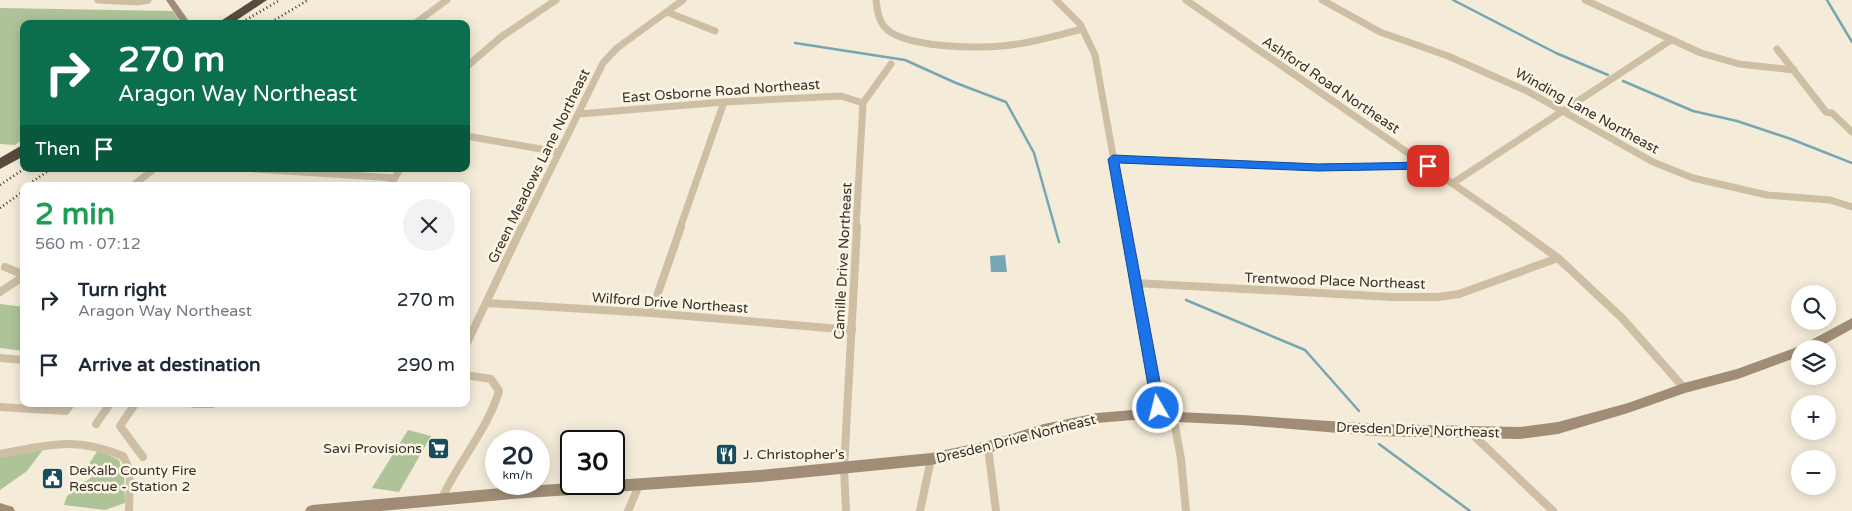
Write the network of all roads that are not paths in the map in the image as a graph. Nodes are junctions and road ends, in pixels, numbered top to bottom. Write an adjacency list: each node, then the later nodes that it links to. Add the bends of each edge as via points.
1 (98, 0): 2 (street)
2 (148, 0)
3 (170, 0): 14 (street)
4 (261, 0): 15 (highway)
5 (447, 0): 16 (street)
6 (556, 0): 21 (street)
7 (683, 0): 13 (street, Green Meadows Lane Northeast)
8 (876, 0): 17 (street, via 876,15 886,30 918,43 1018,45)
9 (1056, 0): 17 (street, via 1082,24)
10 (1186, 0): 34 (street, Ashford Road Northeast)
11 (1322, 0): 26 (street, Winding Lane Northeast, via 1368,27 1484,71)
12 (1585, 0): 19 (street)
13 (667, 12): 18 (street); 27 (street, Green Meadows Lane Northeast, via 616,48 603,63)
14 (184, 20)
15 (228, 20)
16 (420, 20)
17 (1082, 29): 32 (street, via 1090,38 1095,55)
18 (715, 31)
19 (1671, 40): 23 (street, via 1722,60); 26 (street)
20 (1777, 50): 23 (street)
21 (470, 64)
22 (891, 64): 25 (street)
23 (1794, 70): 28 (street, via 1826,112 1832,113)
24 (724, 102): 25 (street, East Osborne Road Northeast, via 840,96); 27 (street, East Osborne Road Northeast); 50 (street)
25 (863, 103): 52 (street, Camille Drive Northeast)
26 (1562, 112): 41 (street); 42 (street, Winding Lane Northeast, via 1653,162 1693,178 1767,195 1830,200)
27 (579, 114): 31 (street, Green Meadows Lane Northeast)
28 (1852, 132)
29 (470, 137): 31 (street)
30 (20, 152): 33 (highway)
31 (558, 152): 49 (street, Green Meadows Lane Northeast)
32 (1113, 159): 34 (street, via 1318,167); 47 (street)
33 (0, 164)
34 (1428, 166): 41 (street, Ashford Road Northeast)
35 (150, 172): 39 (street)
36 (302, 172): 38 (street)
37 (398, 172): 38 (street)
38 (395, 178): 40 (street)
39 (137, 182)
40 (392, 182)
41 (1453, 183): 43 (street, Ashford Road Northeast)
42 (1852, 206)
43 (1558, 258): 47 (street, Trentwood Place Northeast, via 1459,294 1438,297); 59 (street, Ashford Road Northeast, via 1624,319)
44 (5, 267): 45 (street)
45 (20, 274)
46 (20, 279): 48 (street)
47 (1136, 283): 64 (street)
48 (0, 292)
49 (487, 303): 50 (street, Wilford Drive Northeast); 53 (street, Green Meadows Lane Northeast)
50 (651, 313): 52 (street, Wilford Drive Northeast)
51 (1852, 323): 54 (street)
52 (852, 330): 71 (street, Camille Drive Northeast)
53 (470, 337)
54 (1821, 340)
55 (1791, 354): 59 (street, Dresden Drive Northeast, via 1738,374)
56 (0, 358): 57 (street)
57 (20, 360)
58 (470, 375): 73 (street, via 491,378 497,382 499,391 485,423)
59 (1684, 388): 66 (street, Dresden Drive Northeast, via 1558,428 1520,433)
60 (0, 407): 61 (street, via 66,411)
61 (69, 407)
62 (108, 407): 65 (street)
63 (133, 407): 69 (street, via 120,426)
64 (1159, 415): 66 (street, Dresden Drive Northeast, via 1374,430); 67 (street, Dresden Drive Northeast, via 1097,418); 83 (street, via 1175,426)
65 (96, 424)
66 (1470, 432): 84 (street)
67 (988, 447): 70 (street, Dresden Drive Northeast); 82 (street)
68 (0, 454): 77 (street, via 33,446 79,443 115,452 123,456 130,471)
69 (143, 457)
70 (931, 459): 71 (street, Dresden Drive Northeast); 81 (street)
71 (844, 469): 72 (street, Dresden Drive Northeast); 80 (street, Camille Drive Northeast)
72 (640, 483): 73 (street, Dresden Drive Northeast); 79 (street)
73 (441, 500): 74 (street, Dresden Drive Northeast)
74 (364, 509): 78 (street, Dresden Drive Northeast)
75 (0, 510): 76 (street)
76 (8, 511)
77 (129, 511)
78 (312, 511)
79 (628, 511)
80 (846, 511)
81 (920, 511)
82 (996, 511)
83 (1186, 511)
84 (1553, 511)

